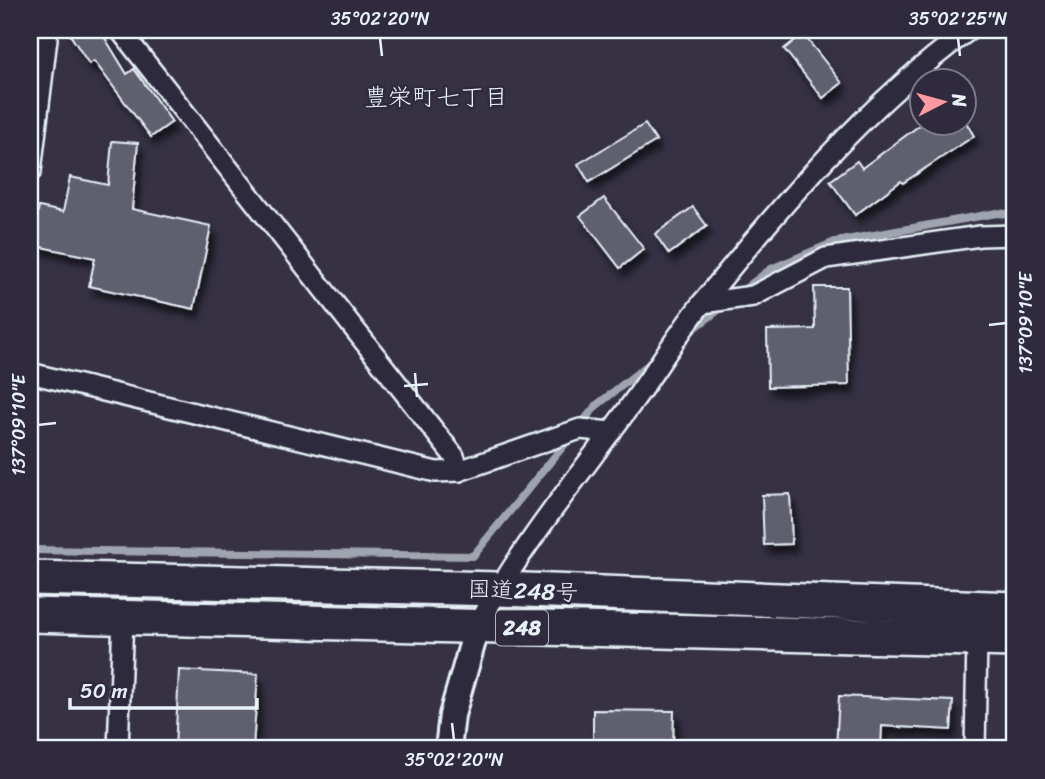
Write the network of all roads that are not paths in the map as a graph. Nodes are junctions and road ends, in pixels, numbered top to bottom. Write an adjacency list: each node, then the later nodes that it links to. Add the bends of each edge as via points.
1 (48, 30): 4 (street)
2 (120, 30): 9 (street, via 454,456)
3 (969, 30): 6 (street, via 921,65 819,166)
4 (31, 171)
5 (1015, 235): 6 (street, via 826,258 753,296)
6 (702, 303): 8 (street)
7 (30, 373): 9 (street, via 436,472)
8 (611, 432): 9 (street, via 580,429); 11 (street)
9 (459, 471)
10 (30, 578): 11 (highway, 国道248号 / 248)
11 (498, 589): 12 (highway, 国道248号 / 248); 15 (street)
12 (1015, 609)
13 (30, 615): 14 (highway, 国道248号 / 248)
14 (122, 618): 15 (highway, 国道248号 / 248); 18 (street)
15 (477, 627): 16 (highway, 国道248号 / 248); 19 (street, via 452,715)
16 (977, 638): 17 (highway, 国道248号 / 248); 20 (street)
17 (1015, 640)
18 (118, 749)
19 (448, 749)
20 (975, 749)

